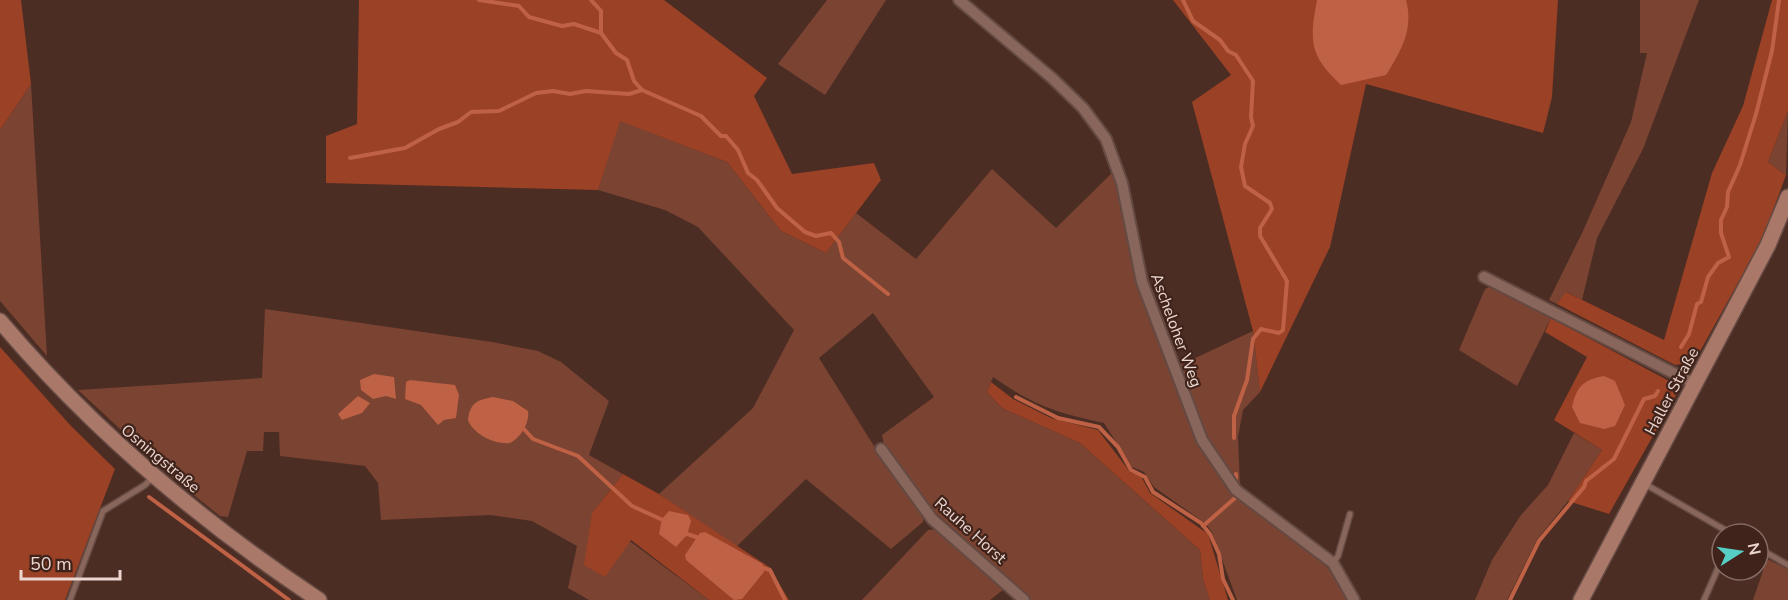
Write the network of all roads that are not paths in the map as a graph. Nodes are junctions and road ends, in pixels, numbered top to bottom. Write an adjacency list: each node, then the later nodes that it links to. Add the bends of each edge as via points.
1 (959, 0): 12 (street, Ascheloher Weg, via 1052,78 1083,108 1106,139 1122,183 1142,282 1202,440 1236,490)
2 (1788, 197): 5 (street, Haller Straße, via 1768,245)
3 (1484, 277): 5 (street)
4 (0, 321): 7 (street, Osningstraße, via 75,405)
5 (1695, 384): 8 (street, Haller Straße)
6 (881, 449): 17 (street, Rauhe Horst, via 932,519)
7 (153, 477): 15 (lane, via 103,511); 16 (street, Osningstraße, via 233,540)
8 (1642, 482): 10 (lane); 19 (street, Haller Straße)
9 (1350, 514): 12 (lane)
10 (1711, 522)
11 (1770, 555): 13 (lane)
12 (1333, 563): 18 (street, Ascheloher Weg)
13 (1788, 565)
14 (1712, 582): 20 (lane)
15 (70, 600)
16 (320, 600)
17 (1024, 600)
18 (1354, 600)
19 (1581, 600)
20 (1704, 600)

